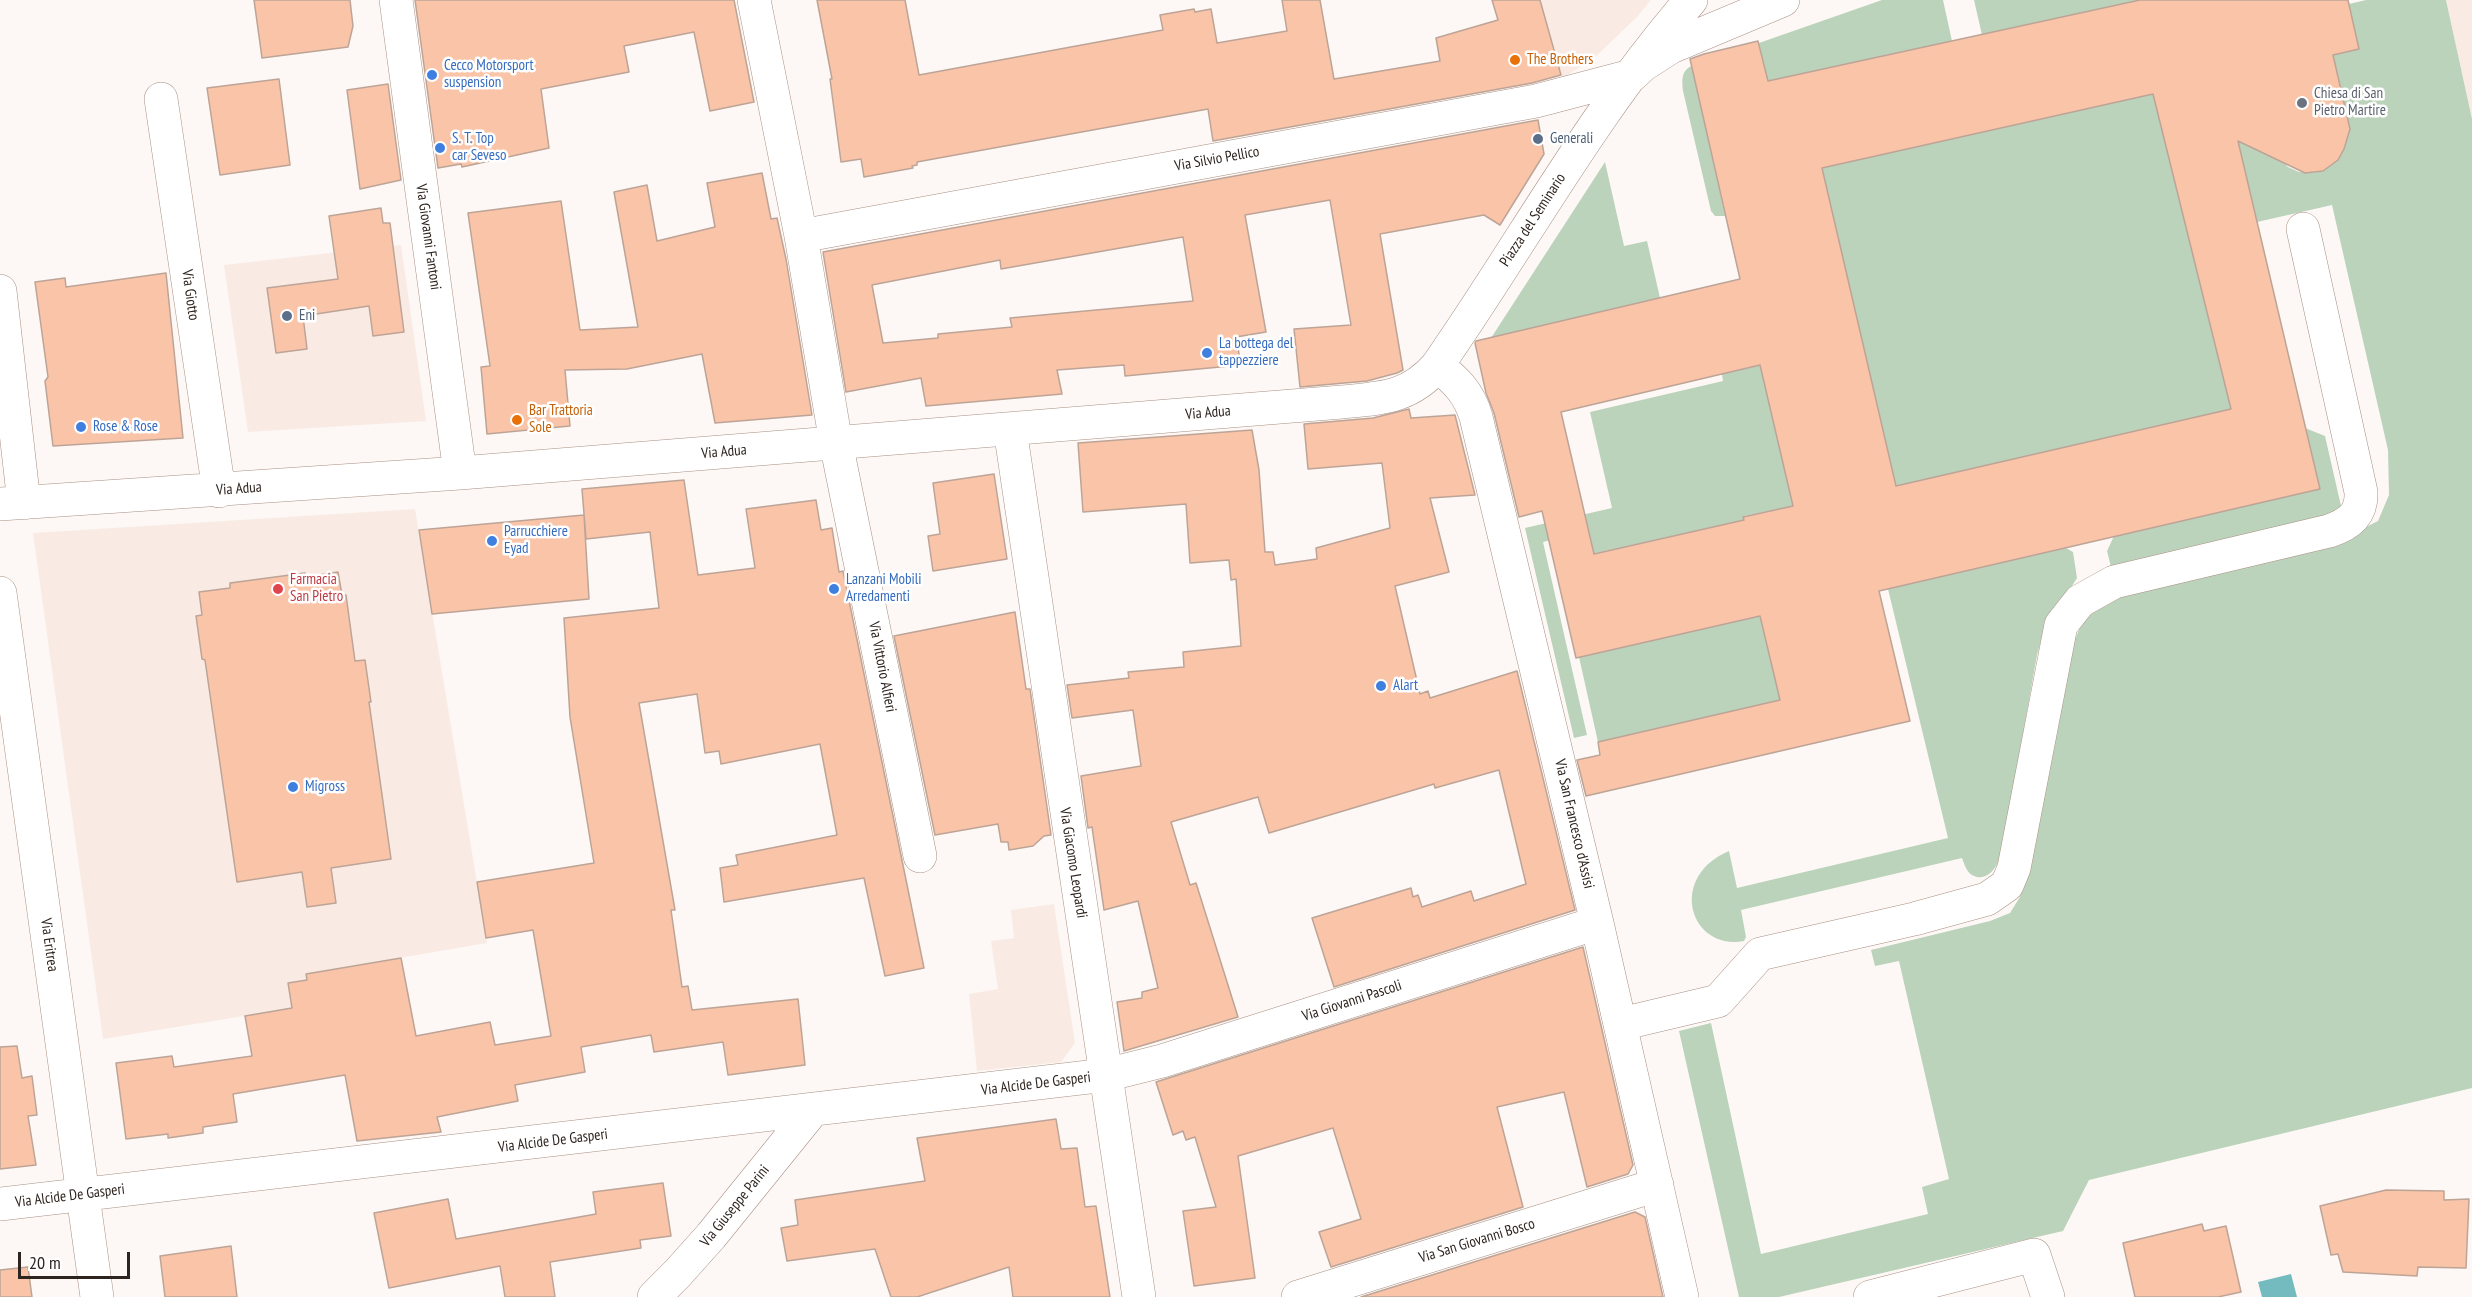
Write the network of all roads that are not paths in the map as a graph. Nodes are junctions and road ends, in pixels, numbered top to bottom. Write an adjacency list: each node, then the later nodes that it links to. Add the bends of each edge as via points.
1 (396, 0): 13 (street, Via Giovanni Fantoni)
2 (754, 0): 8 (street)
3 (1691, 0): 5 (street, Piazza del Seminario)
4 (1783, 0): 5 (street, Piazza del Seminario, via 1671,46)
5 (1631, 76): 8 (street, Via Silvio Pellico, via 1536,101); 10 (street, Piazza del Seminario)
6 (161, 99): 14 (street, Via Giotto)
7 (2303, 229): 19 (street, via 2361,492 2356,515 2346,525 2329,531 2114,582 2080,601 2061,625 2014,868 2007,885 1987,899 1760,954 1718,1001)
8 (801, 236): 12 (street)
9 (0, 291): 15 (street)
10 (1437, 366): 11 (street, Via Adua, via 1415,387 1393,396); 18 (street, Via San Francesco d'Assisi, via 1460,384 1476,417)
11 (1010, 429): 12 (street, Via Adua); 20 (street, Via Giacomo Leopardi)
12 (836, 443): 13 (street, Via Adua); 17 (street, Via Vittorio Alfieri)
13 (460, 473): 14 (street, Via Adua)
14 (219, 490): 15 (street, Via Adua)
15 (12, 504)
16 (0, 592): 23 (street, Via Eritrea)
17 (920, 856)
18 (1597, 923): 19 (street, Via San Francesco d'Assisi); 20 (street, Via Giovanni Pascoli, via 1173,1058)
19 (1621, 1024): 22 (street, Via San Francesco d'Assisi)
20 (1106, 1075): 21 (street, Via Alcide De Gasperi); 27 (street, Via Giacomo Leopardi)
21 (812, 1111): 23 (street, Via Alcide De Gasperi); 25 (street, Via Giuseppe Parini)
22 (1657, 1185): 28 (street, Via San Giovanni Bosco); 29 (street, Via San Francesco d'Assisi)
23 (83, 1194): 24 (street, Via Alcide De Gasperi); 26 (street, Via Eritrea)
24 (0, 1204)
25 (658, 1295)
26 (97, 1297)
27 (1139, 1297)
28 (1298, 1297)
29 (1682, 1297)
30 (1870, 1297): 31 (street, via 2034,1255)
31 (2048, 1297)

